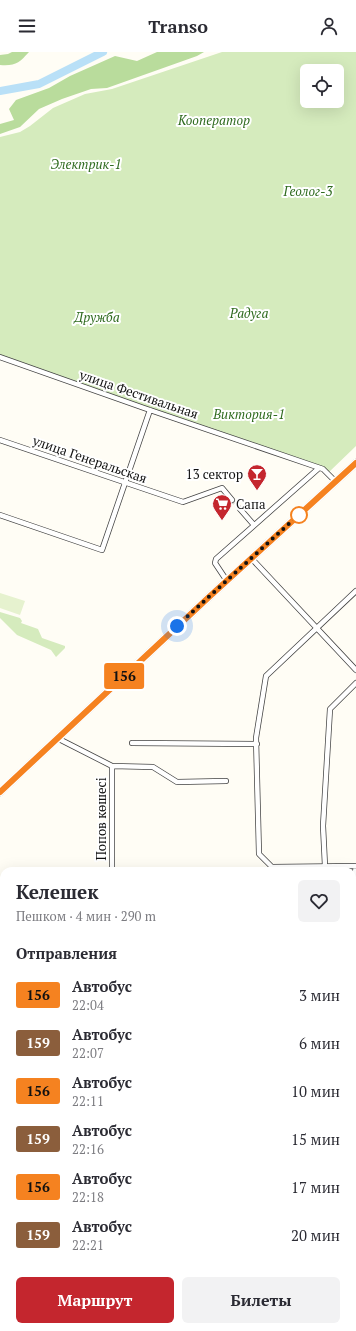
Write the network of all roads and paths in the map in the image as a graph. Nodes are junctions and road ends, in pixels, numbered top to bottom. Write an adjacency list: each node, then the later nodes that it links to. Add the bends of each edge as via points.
1 (0, 357): 2 (street, улица Фестивальная)
2 (150, 410): 5 (street, улица Фестивальная); 7 (street)
3 (0, 440): 7 (street, улица Генеральская)
4 (356, 463): 6 (street)
5 (319, 468): 6 (street, улица Фестивальная, via 324,469); 11 (street)
6 (335, 481): 12 (street)
7 (125, 483): 8 (street, улица Генеральская, via 183,502 222,488); 10 (street, via 102,550)
8 (232, 500)
9 (240, 508): 11 (street)
10 (0, 515)
11 (254, 525): 13 (street, via 215,560)
12 (252, 559): 13 (street); 15 (street)
13 (227, 581): 18 (street)
14 (356, 591): 15 (street)
15 (318, 628): 16 (street); 20 (street, via 266,676)
16 (356, 670)
17 (356, 683): 24 (street, via 330,709 323,826)
18 (57, 738): 21 (street); 23 (street)
19 (132, 743): 20 (street)
20 (257, 744): 27 (street, via 259,854)
21 (112, 766): 22 (street, via 153,767 177,782); 26 (street, Попов көшесі)
22 (226, 781)
23 (0, 792)
24 (325, 866): 25 (street); 28 (street)
25 (356, 866)
26 (112, 867)
27 (272, 867)
28 (311, 867)

